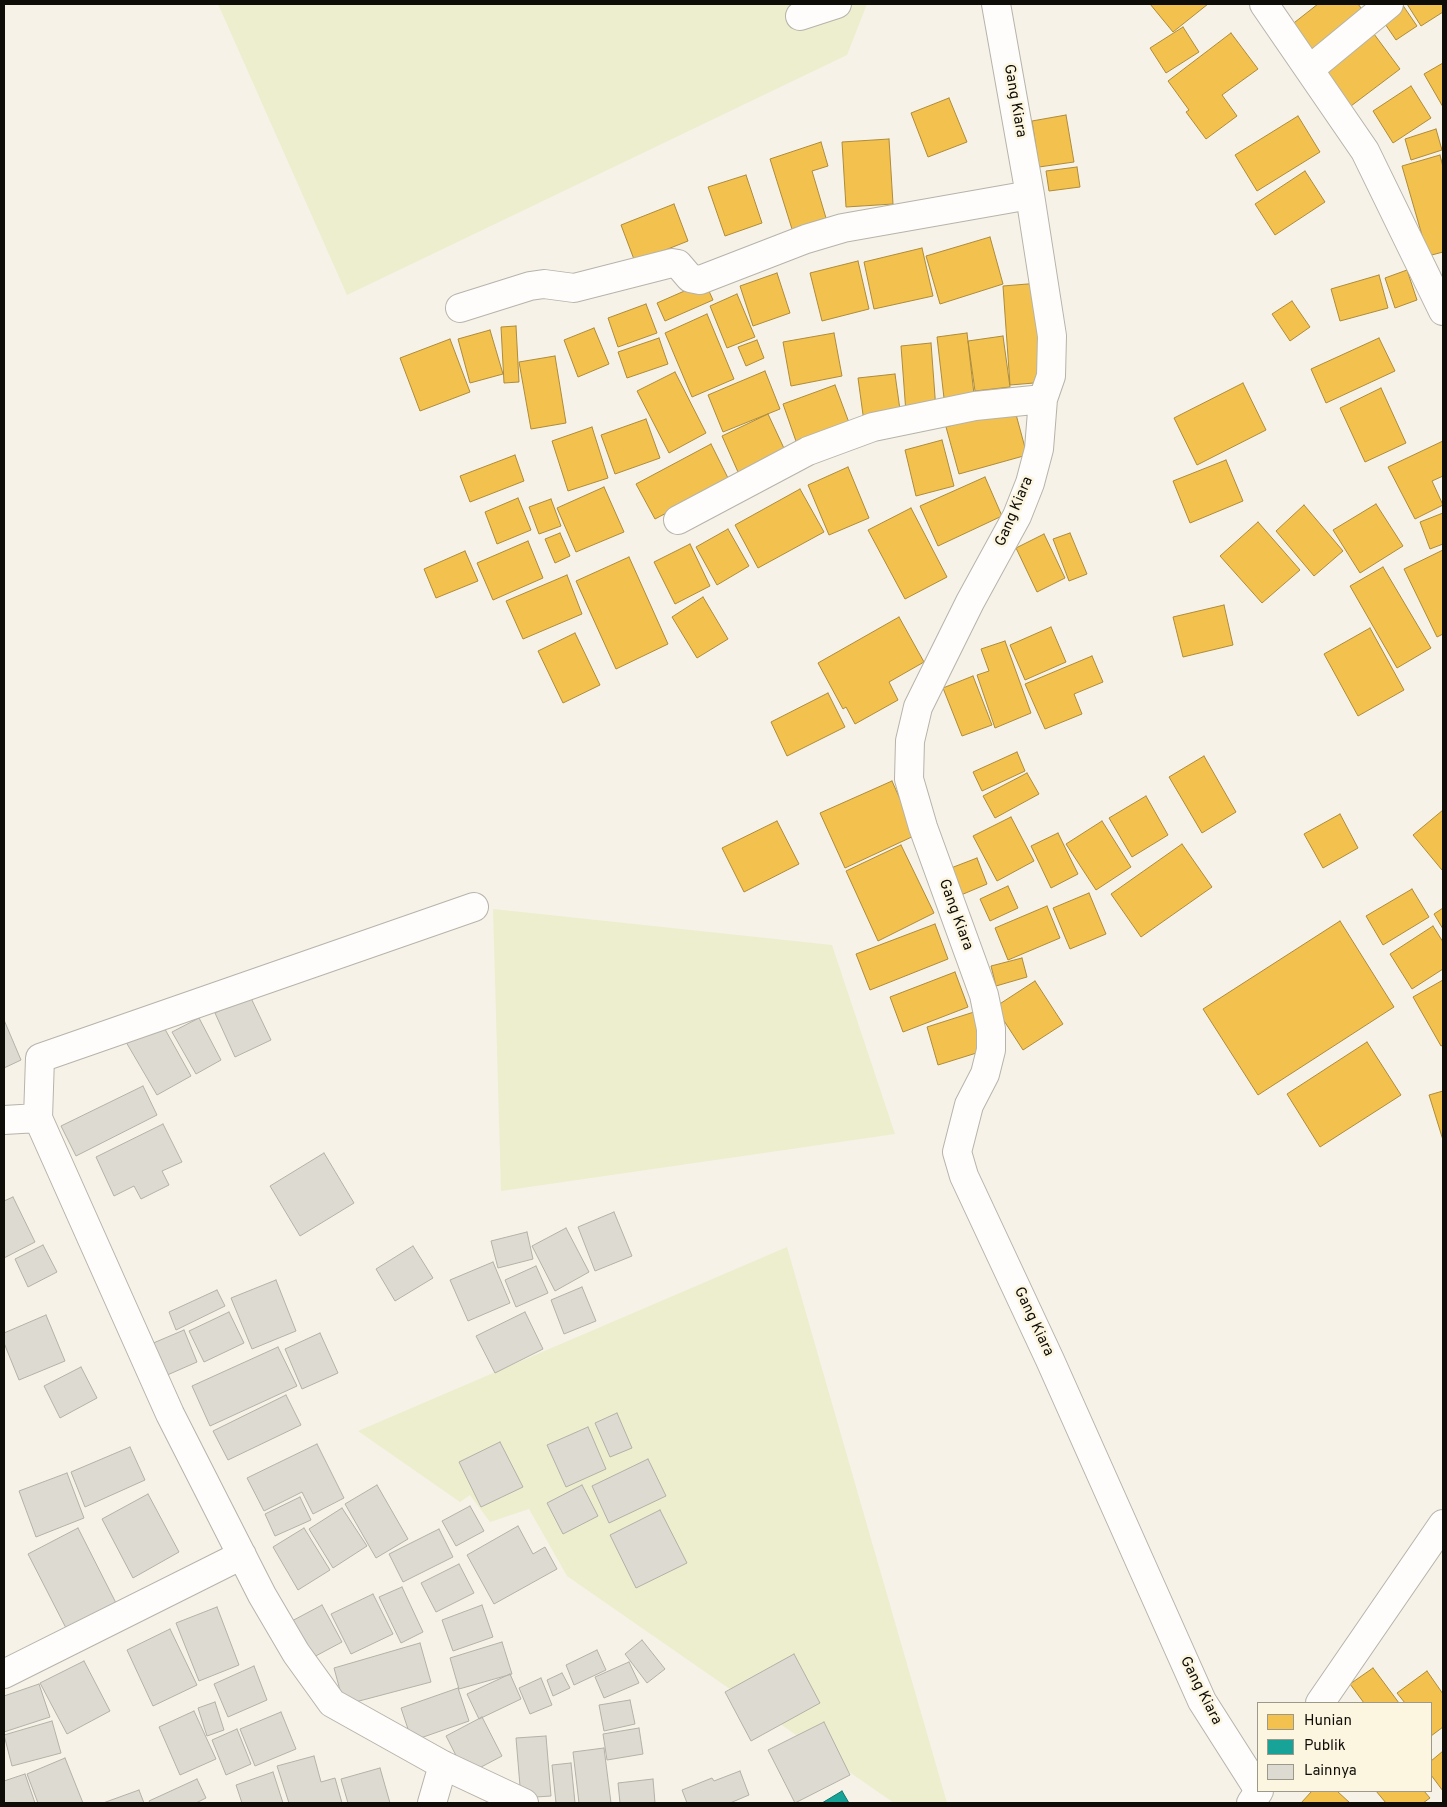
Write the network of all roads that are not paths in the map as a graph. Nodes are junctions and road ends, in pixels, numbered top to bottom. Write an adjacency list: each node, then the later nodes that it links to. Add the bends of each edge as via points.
1 (837, 4): 5 (street)
2 (996, 4): 7 (street, Gang Kiara)
3 (1264, 4): 6 (street)
4 (1389, 4): 6 (street)
5 (800, 16)
6 (1310, 70): 9 (street, via 1365,151)
7 (1030, 195): 8 (street, via 843,228 700,280 690,278 678,264 672,263 574,288 544,284 530,286); 10 (street, Gang Kiara, via 1052,336 1050,376)
8 (460, 308)
9 (1443, 311)
10 (1043, 399): 11 (street, via 975,406 872,427 808,451); 20 (street, Gang Kiara, via 1039,449 1030,483 918,707 910,741 909,779 923,827 984,995 991,1029 991,1050 985,1074 969,1105 957,1152 964,1176 1202,1701)
11 (678, 520)
12 (474, 906): 13 (street, via 40,1058)
13 (38, 1118): 14 (street); 16 (street, via 170,1414)
14 (4, 1120)
15 (1443, 1524): 18 (street)
16 (242, 1555): 17 (street); 19 (street, via 296,1653 332,1703)
17 (4, 1674)
18 (1321, 1702)
19 (443, 1765): 22 (street); 23 (street)
20 (1257, 1787)
21 (1258, 1792): 24 (street)
22 (432, 1803)
23 (524, 1803)
24 (1251, 1803)

